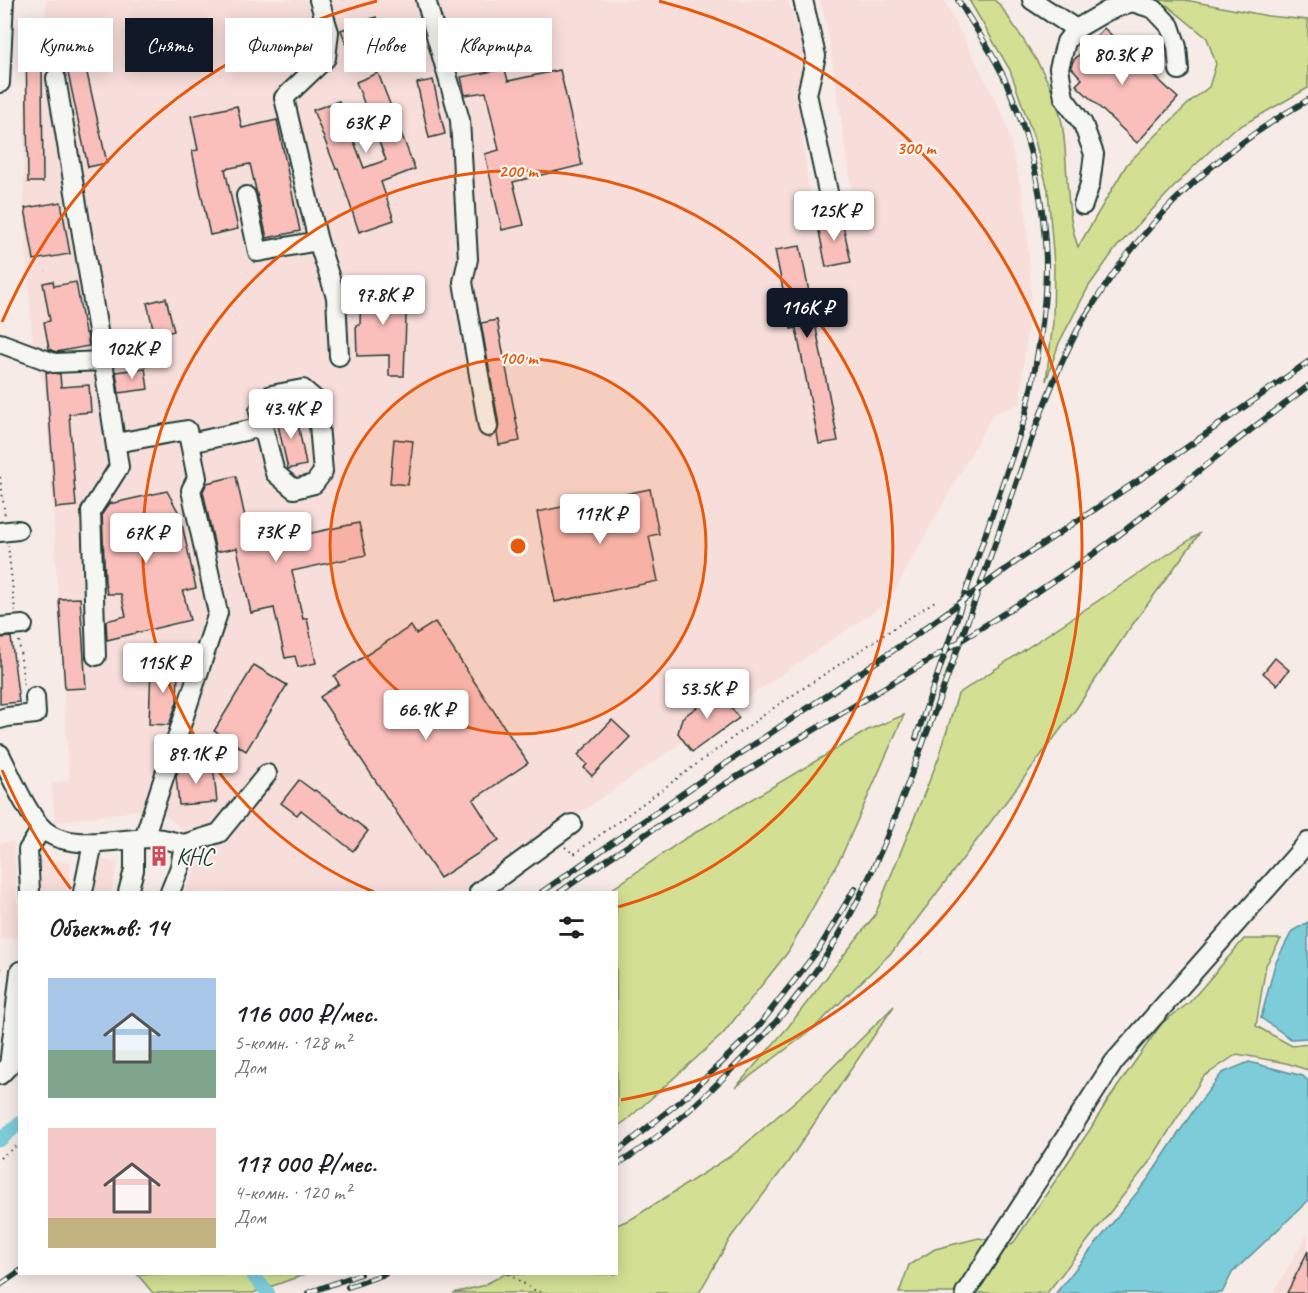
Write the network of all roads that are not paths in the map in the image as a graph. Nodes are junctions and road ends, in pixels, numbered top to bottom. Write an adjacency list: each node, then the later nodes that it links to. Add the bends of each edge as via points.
1 (4, 0): 9 (lane)
2 (319, 0): 13 (lane, via 329,32 326,58 284,98)
3 (426, 0): 18 (lane, via 460,120 468,260 463,282)
4 (803, 0): 10 (lane, via 816,56 807,94)
5 (1032, 0): 6 (lane)
6 (1077, 29): 7 (lane, via 1132,2 1154,9 1170,26 1178,46); 12 (lane, via 1066,42 1059,68 1064,98 1083,124 1094,154)
7 (1179, 70)
8 (56, 78): 16 (lane)
9 (0, 83)
10 (828, 192)
11 (246, 196): 13 (lane, via 258,252)
12 (1083, 204)
13 (318, 241): 15 (lane, via 336,297)
14 (0, 343): 16 (lane, via 54,363)
15 (339, 356)
16 (103, 361): 19 (lane)
17 (263, 427): 17 (lane, via 259,411 271,395 303,389 317,401 323,472 314,484 294,489 275,473); 20 (lane)
18 (488, 427)
19 (116, 443): 20 (lane, via 187,430); 21 (lane, via 119,466 91,511)
20 (190, 443): 28 (lane, via 197,478 191,490 218,613)
21 (96, 656)
22 (35, 698): 23 (lane, via 36,714)
23 (0, 720)
24 (0, 754): 27 (lane)
25 (267, 774): 31 (lane, via 219,833)
26 (572, 824): 36 (lane)
27 (42, 828): 30 (lane, via 52,836); 32 (lane, via 28,850)
28 (139, 839): 30 (lane); 31 (lane); 34 (lane)
29 (1308, 842): 39 (lane, via 1114,1062)
30 (93, 843): 33 (lane)
31 (184, 844): 35 (lane)
32 (30, 891)
33 (83, 891)
34 (128, 891)
35 (170, 891)
36 (480, 891)
37 (18, 987): 38 (lane, via 9,1066)
38 (0, 1075)
39 (965, 1293)

